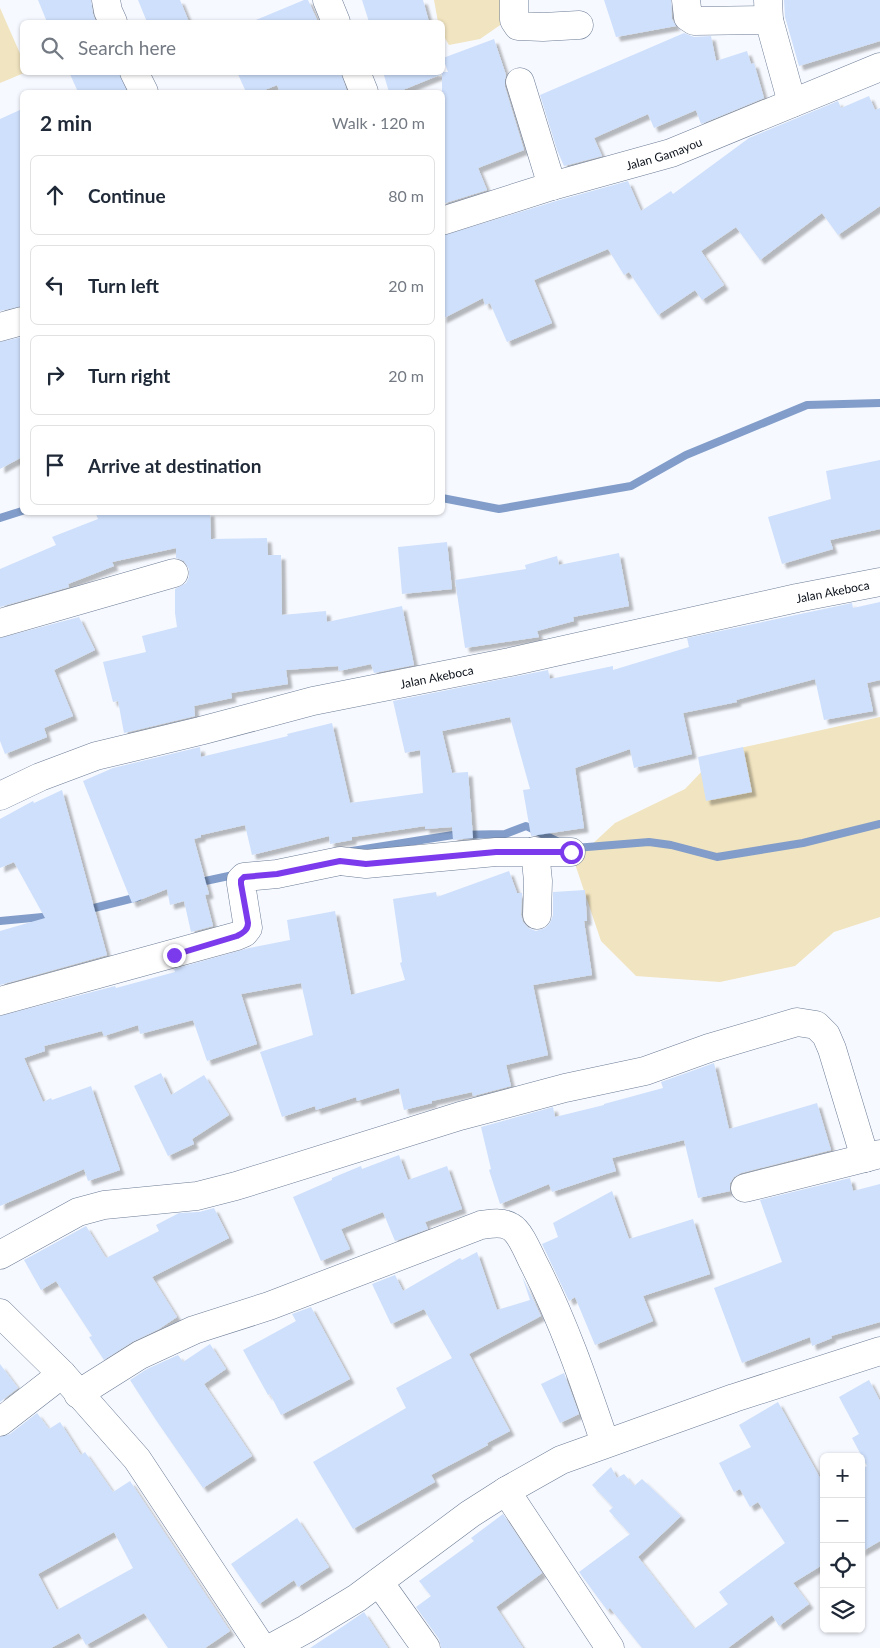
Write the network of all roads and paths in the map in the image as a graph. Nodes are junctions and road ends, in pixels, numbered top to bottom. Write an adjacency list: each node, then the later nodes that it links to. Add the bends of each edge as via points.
1 (106, 0): 6 (street)
2 (327, 0): 7 (street)
3 (514, 0): 8 (street, via 514,20 518,26)
4 (686, 0): 5 (street, via 688,17 694,21)
5 (768, 10): 15 (street)
6 (112, 20)
7 (335, 20)
8 (579, 25)
9 (880, 67): 15 (street, Jalan Gamayou)
10 (136, 75): 13 (street)
11 (357, 75): 14 (street)
12 (520, 82): 16 (street)
13 (143, 90)
14 (363, 90)
15 (792, 103): 16 (street, Jalan Gamayou, via 671,153)
16 (552, 186): 17 (street, Jalan Gamayou)
17 (445, 220)
18 (20, 322): 19 (street)
19 (0, 327)
20 (174, 572): 22 (street)
21 (880, 582): 23 (street, Jalan Akeboca, via 313,701 96,756)
22 (0, 624)
23 (0, 796)
24 (535, 851): 25 (street); 26 (street); 27 (street, via 366,864 340,861 244,877 241,884 248,928 244,933)
25 (571, 852)
26 (537, 915)
27 (0, 1001)
28 (873, 1156): 29 (street); 30 (street, via 826,1035 816,1025 797,1022 644,1071 460,1116 236,1186 197,1196 104,1205 78,1212)
29 (745, 1188)
30 (0, 1256)
31 (0, 1313): 33 (street)
32 (879, 1354): 35 (street, via 734,1398)
33 (70, 1384): 34 (street); 35 (street, via 194,1330 269,1306 481,1225 497,1223 511,1227 524,1242 544,1282 572,1348); 38 (street, via 137,1459)
34 (0, 1422)
35 (605, 1443): 36 (street, via 561,1460)
36 (506, 1491): 37 (street); 41 (street)
37 (379, 1582): 39 (street, via 332,1614); 40 (street)
38 (262, 1648)
39 (271, 1648)
40 (426, 1648)
41 (610, 1648)

